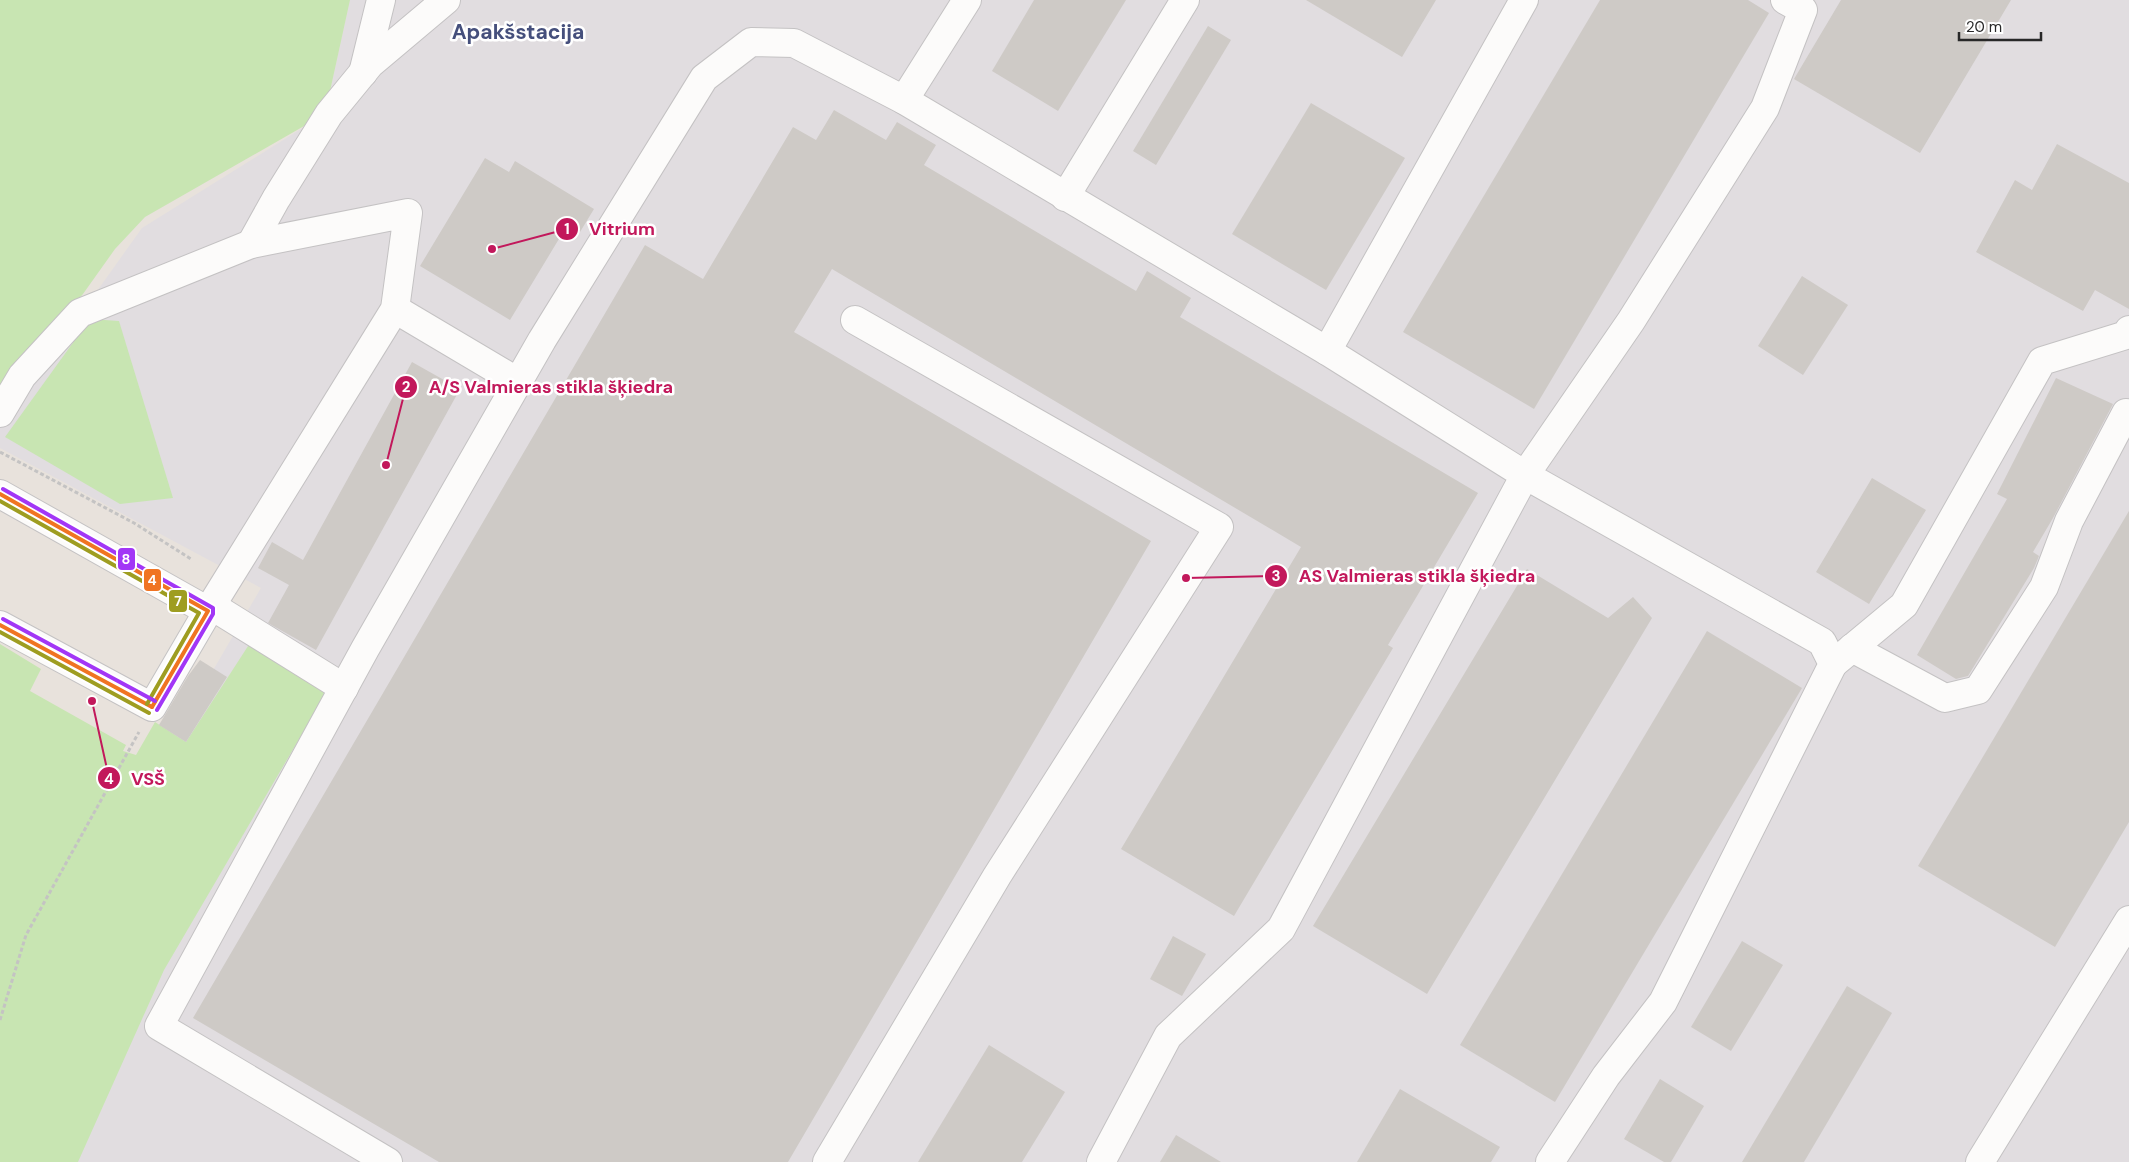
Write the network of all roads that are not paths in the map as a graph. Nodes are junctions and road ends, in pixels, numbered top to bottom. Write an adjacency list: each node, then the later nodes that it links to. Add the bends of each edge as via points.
1 (381, 0): 7 (lane)
2 (446, 0): 7 (lane)
3 (967, 0): 8 (lane)
4 (1186, 0): 9 (lane)
5 (1524, 0): 14 (lane)
6 (1785, 0): 18 (lane, via 1803,10 1765,108 1632,321)
7 (362, 73): 10 (lane, via 319,130)
8 (904, 100): 9 (lane); 15 (lane, via 794,43 752,42 704,78)
9 (1065, 197): 14 (lane)
10 (251, 244): 11 (lane, via 408,213); 16 (lane, via 80,313 22,376)
11 (395, 309): 15 (lane); 20 (lane)
12 (854, 320): 26 (lane, via 1219,527 997,876)
13 (2129, 330): 22 (lane, via 2126,335 2042,362 1904,605)
14 (1327, 352): 18 (lane)
15 (518, 382): 23 (lane)
16 (0, 413)
17 (2129, 414): 22 (lane, via 2126,412 2069,521 2044,587 1978,690 1945,698)
18 (1524, 475): 22 (lane); 27 (lane, via 1281,929 1168,1036)
19 (0, 494): 20 (lane)
20 (210, 609): 21 (lane, via 152,707); 23 (lane)
21 (0, 625)
22 (1842, 656): 28 (lane, via 1662,1002 1606,1076)
23 (344, 688): 25 (lane, via 159,1026)
24 (2129, 920): 29 (lane)
25 (388, 1162)
26 (827, 1162)
27 (1102, 1162)
28 (1550, 1162)
29 (1980, 1162)

